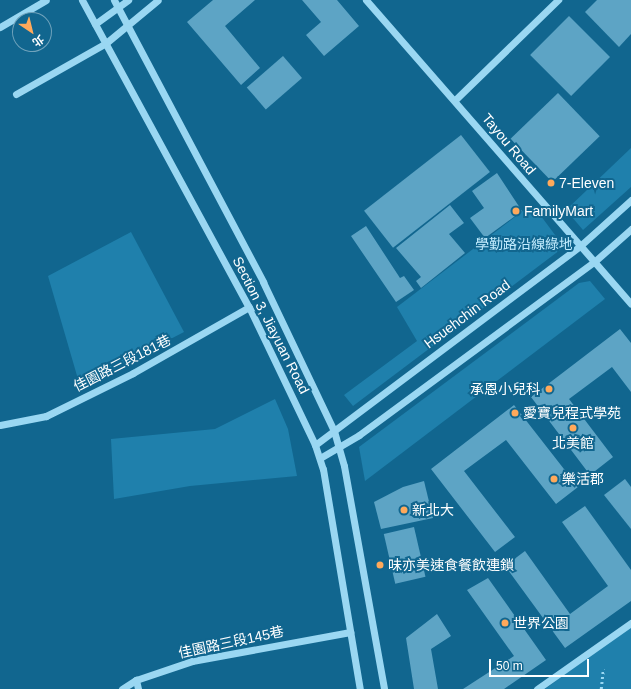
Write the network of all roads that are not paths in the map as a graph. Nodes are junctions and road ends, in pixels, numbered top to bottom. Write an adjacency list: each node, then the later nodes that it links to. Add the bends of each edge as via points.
1 (46, 0): 11 (street)
2 (82, 0): 9 (street, Section 3, Jiayuan Road)
3 (114, 0): 8 (street, Section 3, Jiayuan Road)
4 (128, 0): 8 (street)
5 (158, 0): 10 (street)
6 (366, 0): 14 (street, Tayou Road)
7 (558, 0): 14 (street)
8 (119, 8): 9 (street); 10 (street, Section 3, Jiayuan Road)
9 (95, 24): 12 (street, Section 3, Jiayuan Road)
10 (129, 26): 12 (street); 22 (street, Section 3, Jiayuan Road, via 263,282)
11 (0, 27)
12 (106, 43): 13 (street); 20 (street, Section 3, Jiayuan Road)
13 (16, 94)
14 (456, 100): 17 (street, Tayou Road)
15 (631, 200): 17 (street, Hsuehchin Road)
16 (631, 229): 18 (street)
17 (580, 246): 18 (street, Tayou Road); 22 (street, Hsuehchin Road)
18 (594, 262): 19 (street, Tayou Road); 24 (street)
19 (631, 304)
20 (249, 307): 21 (street, 佳園路三段181巷, via 133,373 46,416); 23 (street, Section 3, Jiayuan Road)
21 (0, 425)
22 (334, 431): 23 (street, Hsuehchin Road); 24 (street, Section 3, Jiayuan Road)
23 (315, 445): 25 (street, Section 3, Jiayuan Road)
24 (340, 449): 25 (street); 32 (street, Section 3, Jiayuan Road)
25 (320, 458): 27 (street, Section 3, Jiayuan Road)
26 (631, 623): 33 (street)
27 (350, 632): 28 (street, 佳園路三段145巷, via 192,661); 31 (street, Section 3, Jiayuan Road)
28 (136, 680): 29 (street, 佳園路三段145巷); 30 (street)
29 (122, 689)
30 (138, 689)
31 (360, 689)
32 (384, 689)
33 (537, 689)

